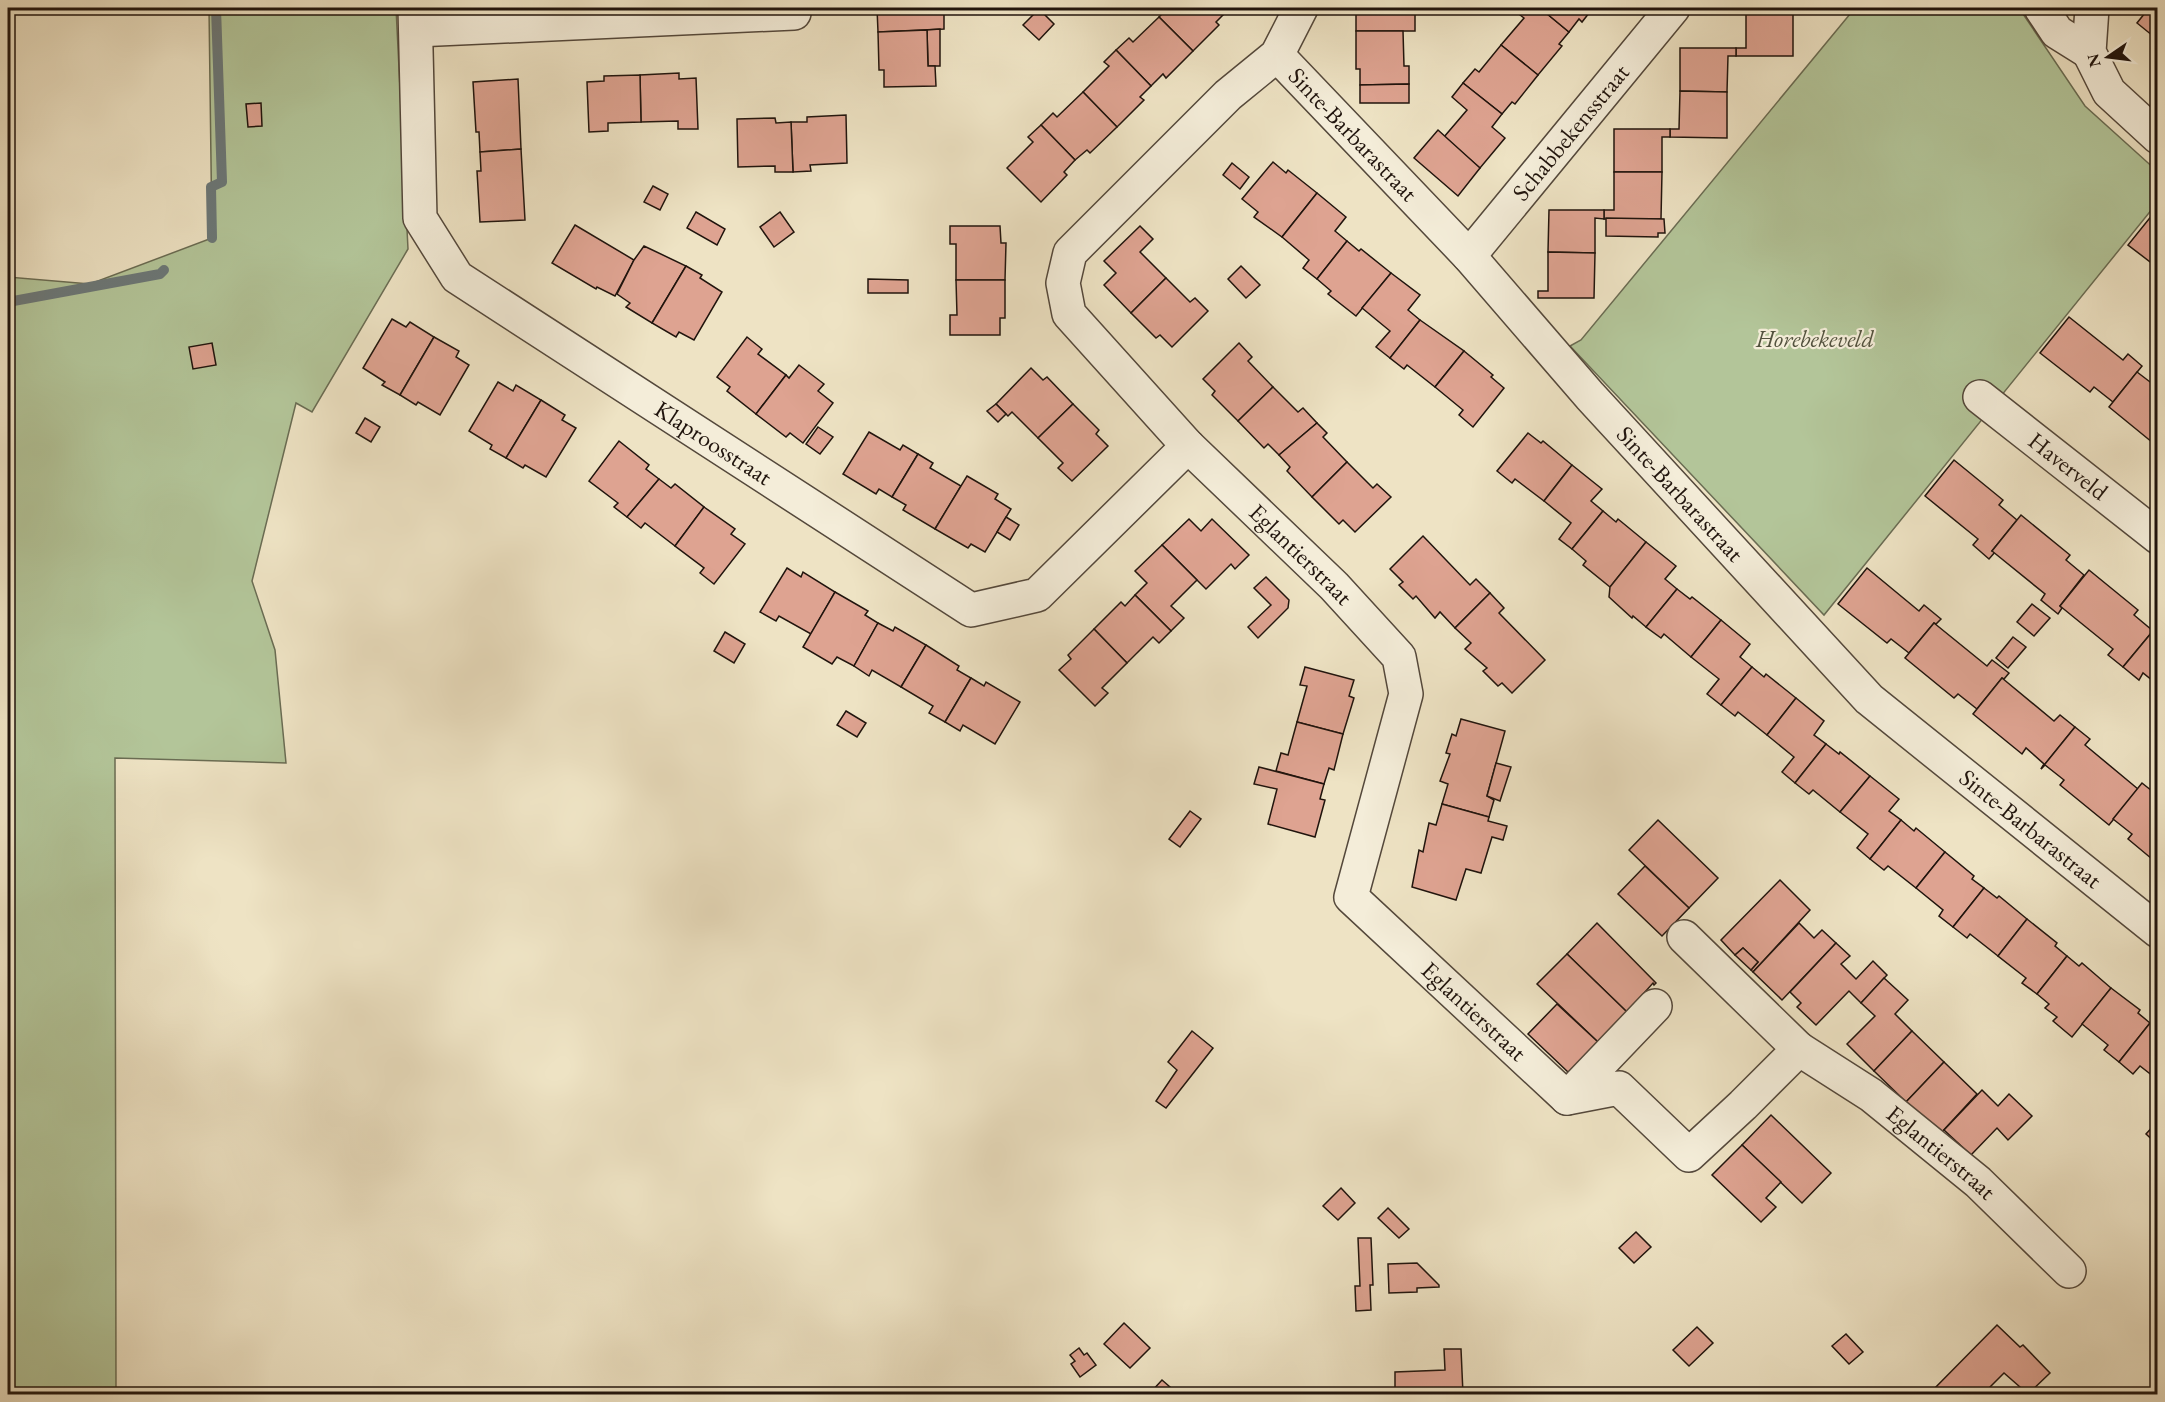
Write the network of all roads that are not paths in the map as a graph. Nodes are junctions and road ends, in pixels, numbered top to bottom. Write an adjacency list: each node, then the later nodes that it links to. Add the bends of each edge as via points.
1 (1301, 8): 8 (street, Sinte-Barbarastraat)
2 (1673, 8): 10 (street, Schabbekensstraat)
3 (2041, 8): 7 (street, via 2057,32)
4 (2092, 8): 7 (street)
5 (794, 14): 6 (street)
6 (415, 19): 12 (street, Klaproosstraat, via 420,218 457,277 971,610 1037,595)
7 (2088, 52): 9 (street, via 2109,92)
8 (1277, 54): 10 (street, Sinte-Barbarastraat); 12 (street, Eglantierstraat, via 1228,95 1070,253 1063,283 1069,314)
9 (2157, 137)
10 (1469, 256): 14 (street, Sinte-Barbarastraat, via 1597,405 1869,699)
11 (1980, 397): 13 (street, Haverveld)
12 (1188, 446): 18 (street, Eglantierstraat, via 1334,586 1399,657 1406,694 1351,897)
13 (2157, 537)
14 (2157, 931)
15 (1684, 937): 17 (street, Eglantierstraat)
16 (1655, 1006): 18 (street)
17 (1798, 1049): 18 (street, via 1689,1155 1619,1088); 19 (street, Eglantierstraat, via 1871,1095 1978,1182)
18 (1567, 1098)
19 (2069, 1270)

